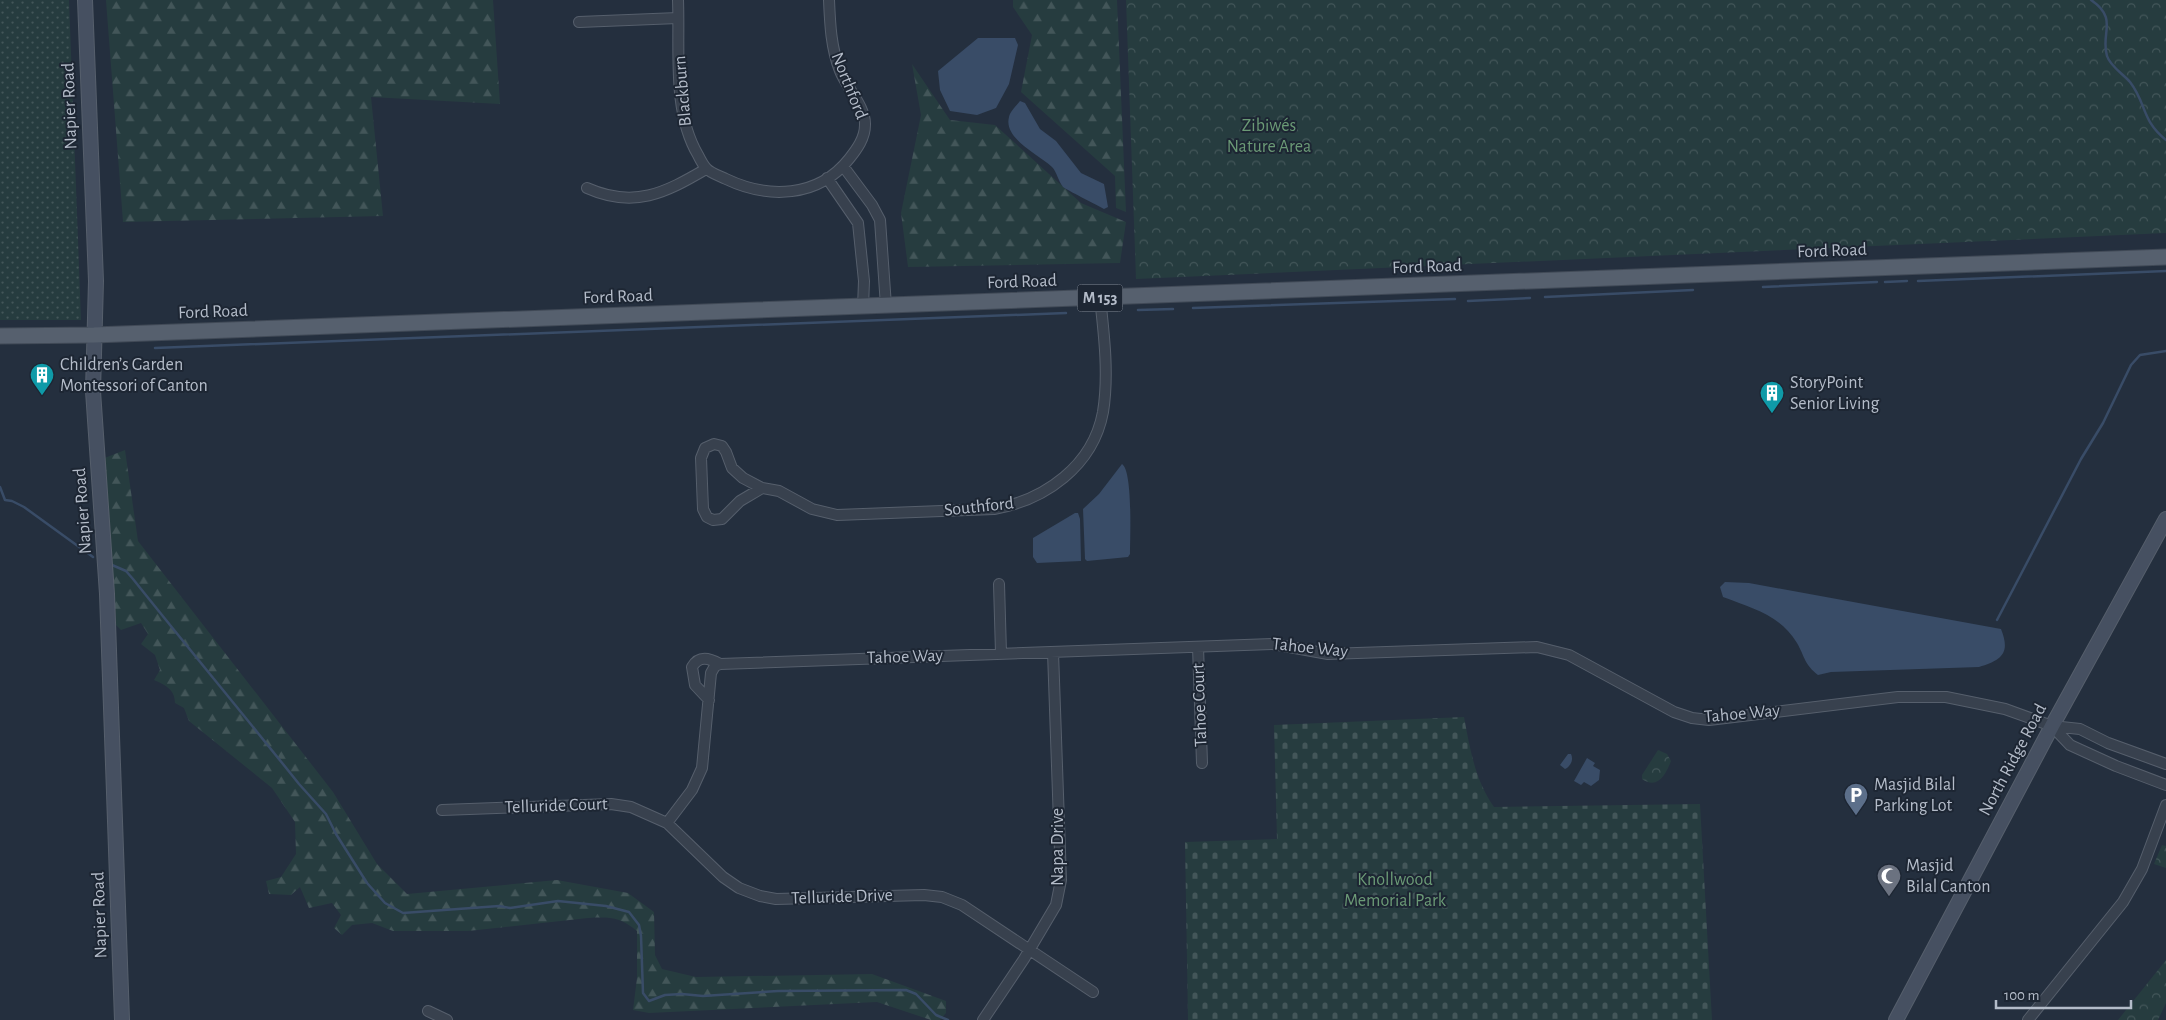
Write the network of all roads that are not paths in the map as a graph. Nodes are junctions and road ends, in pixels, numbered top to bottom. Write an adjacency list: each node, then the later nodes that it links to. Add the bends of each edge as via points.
1 (85, 0): 14 (street, Napier Road, via 96,281)
2 (678, 0): 4 (street, Blackburn)
3 (829, 0): 6 (street, Northford, via 832,43 837,62 866,125 860,146)
4 (678, 18): 5 (street); 7 (street, Blackburn, via 682,116 688,137)
5 (579, 22)
6 (843, 166): 8 (street, Northford); 12 (street, via 880,220)
7 (706, 169): 8 (street, via 745,188 766,192 798,190); 9 (street, via 672,189 633,199 607,197)
8 (827, 178): 13 (street, via 858,223)
9 (587, 188)
10 (2166, 257): 11 (main road, Ford Road / M 153)
11 (1100, 298): 12 (main road, Ford Road / M 153); 16 (street, Southford, via 1105,395 1102,414 1091,444 1079,463 1044,493 994,509 837,515 812,509 779,491)
12 (886, 306): 13 (main road, Ford Road / M 153)
13 (863, 307): 14 (main road, Ford Road / M 153)
14 (94, 335): 15 (main road, Ford Road / M 153); 34 (street, Napier Road, via 93,391 107,594)
15 (0, 336)
16 (762, 488): 16 (street, Southford, via 737,474 722,446 714,444 705,448 701,458 703,509 707,517 722,519 740,501)
17 (2166, 519): 24 (street, North Ridge Road)
18 (999, 584): 21 (street)
19 (1198, 647): 20 (street, Tahoe Way); 24 (street, Tahoe Way, via 1273,644 1328,654 1538,647 1569,655 1674,712 1692,718 1709,720 1898,697 1946,697 2005,709); 25 (street, Tahoe Court)
20 (1053, 652): 21 (street, Tahoe Way); 31 (street, Napa Drive, via 1061,880 1056,905)
21 (1002, 653): 22 (street, Tahoe Way)
22 (720, 664): 23 (street, via 712,673); 23 (street, Tahoe Way, via 701,658 692,667 696,685)
23 (709, 700): 30 (street, via 702,768 692,790)
24 (2052, 726): 26 (street, via 2080,729); 27 (street, via 2070,745); 37 (street, North Ridge Road)
25 (1202, 764)
26 (2166, 764)
27 (2166, 785)
28 (2166, 805): 38 (street, via 2142,869 2123,902)
29 (442, 810): 30 (street, Telluride Court, via 611,804 631,807)
30 (667, 823): 31 (street, Telluride Drive, via 723,877 760,896 776,899 924,894 942,897 962,905)
31 (1029, 950): 32 (street, Telluride Drive); 36 (street, Napa Drive)
32 (1093, 992)
33 (428, 1011): 35 (street)
34 (122, 1020)
35 (448, 1020)
36 (983, 1020)
37 (1896, 1020)
38 (2028, 1020)

